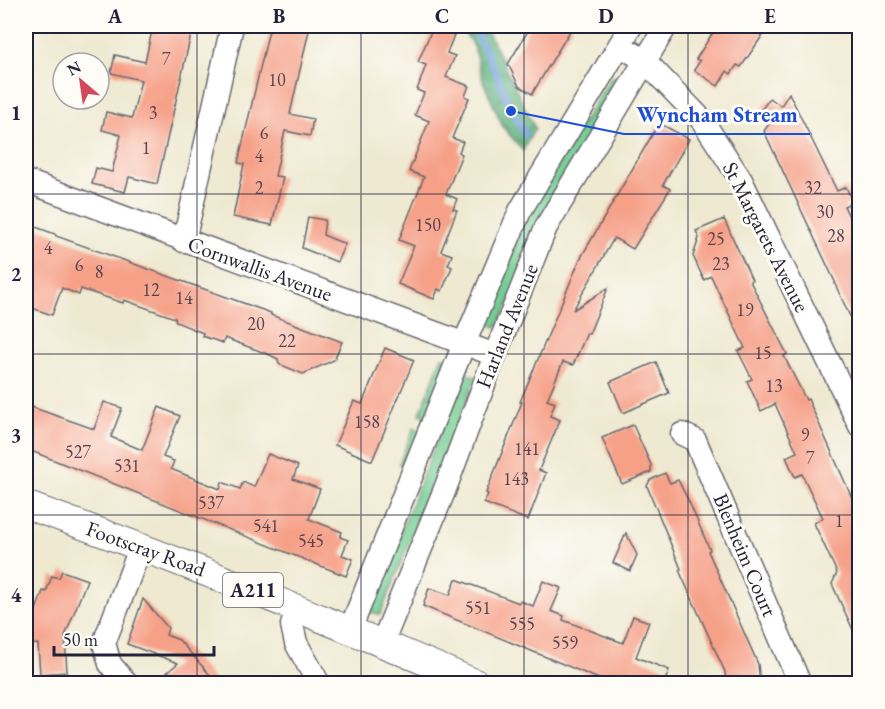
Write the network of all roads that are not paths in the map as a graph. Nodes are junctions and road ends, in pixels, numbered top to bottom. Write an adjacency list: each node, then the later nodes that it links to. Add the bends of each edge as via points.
1 (232, 26): 6 (street)
2 (666, 26): 4 (street, Harland Avenue)
3 (625, 35): 4 (street, St Margarets Avenue); 7 (street, Harland Avenue, via 520,211)
4 (644, 60): 8 (street, Harland Avenue, via 546,227); 9 (street, St Margarets Avenue, via 702,120 741,180)
5 (26, 181): 6 (street, Cornwallis Avenue)
6 (184, 241): 7 (street, Cornwallis Avenue)
7 (464, 344): 8 (street, Cornwallis Avenue); 14 (street, Harland Avenue)
8 (495, 355): 15 (street, Harland Avenue)
9 (860, 426)
10 (682, 434): 19 (street, Blenheim Court, via 695,440)
11 (26, 505): 12 (main road, Footscray Road / A211)
12 (141, 546): 13 (main road, Footscray Road / A211); 16 (street, via 104,643 110,664)
13 (299, 608): 14 (main road, Footscray Road / A211); 17 (street, via 292,625 296,643)
14 (350, 630): 15 (main road, Footscray Road / A211)
15 (382, 644): 18 (main road, Footscray Road / A211)
16 (128, 684)
17 (319, 684)
18 (478, 684)
19 (800, 684)

